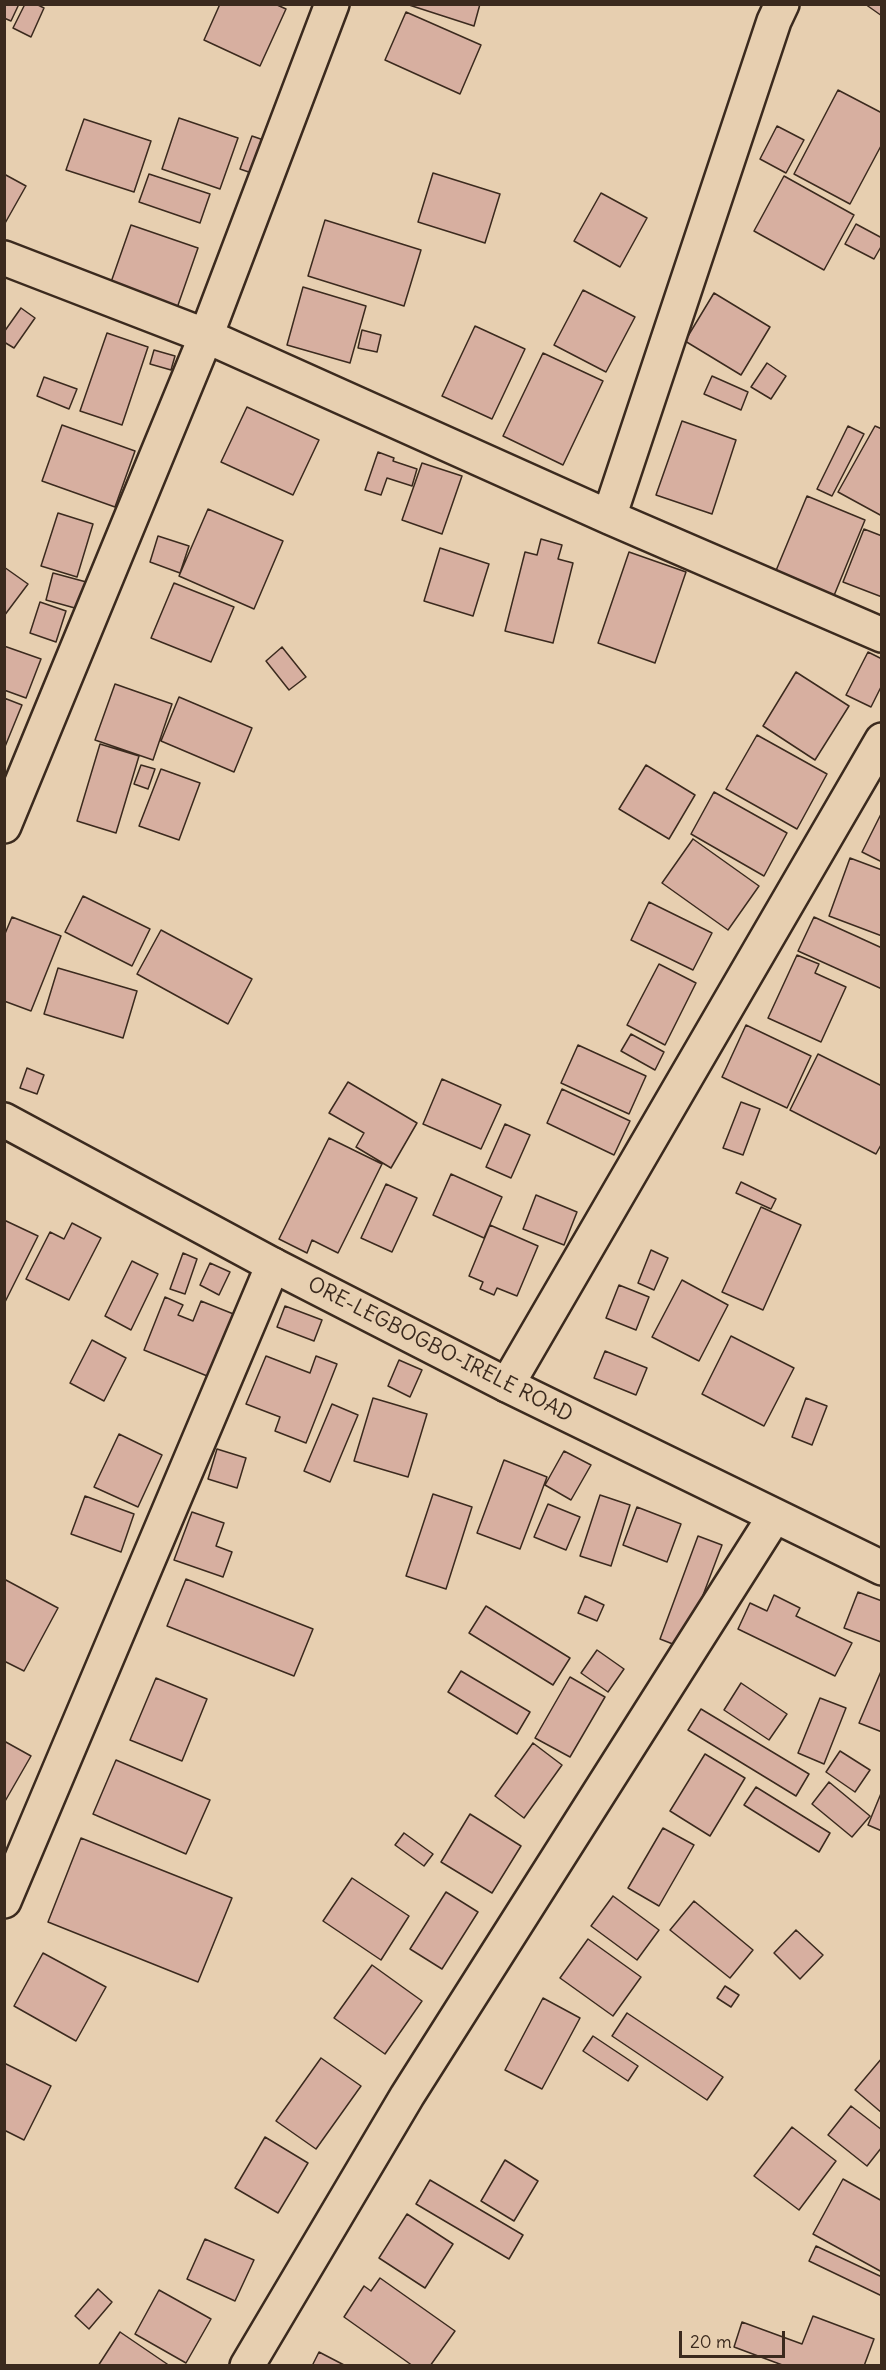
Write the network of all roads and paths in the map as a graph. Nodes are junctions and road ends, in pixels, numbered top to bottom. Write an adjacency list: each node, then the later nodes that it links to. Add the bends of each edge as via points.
1 (332, 4): 4 (street)
2 (782, 4): 5 (street)
3 (4, 258): 4 (street)
4 (206, 336): 5 (street); 8 (street)
5 (609, 517): 6 (street)
6 (882, 635)
7 (882, 740): 11 (street)
8 (4, 826)
9 (4, 1120): 10 (street, ORE-LEGBOGBO-IRELE ROAD)
10 (273, 1265): 11 (street, ORE-LEGBOGBO-IRELE ROAD); 14 (street)
11 (507, 1385): 12 (street, ORE-LEGBOGBO-IRELE ROAD)
12 (774, 1517): 13 (street, ORE-LEGBOGBO-IRELE ROAD); 15 (street, via 407,2096)
13 (882, 1568)
14 (4, 1901)
15 (247, 2366)

